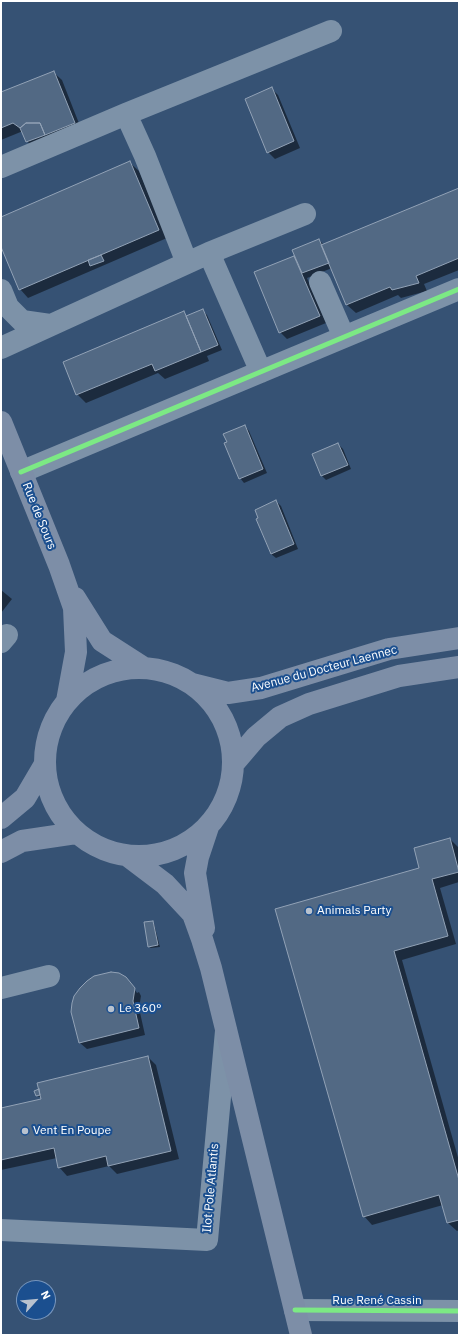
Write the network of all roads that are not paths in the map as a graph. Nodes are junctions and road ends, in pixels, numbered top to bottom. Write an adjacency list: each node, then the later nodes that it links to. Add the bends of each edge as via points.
1 (331, 32): 2 (street)
2 (126, 114): 3 (street); 6 (street)
3 (1, 167)
4 (305, 214): 5 (street)
5 (210, 253): 6 (street); 13 (street)
6 (187, 263): 10 (street)
7 (320, 282): 11 (street)
8 (459, 289): 11 (street)
9 (1, 290): 10 (street, via 8,306 22,321)
10 (50, 325): 12 (street)
11 (344, 337): 13 (street)
12 (1, 348)
13 (261, 372): 15 (street)
14 (1, 422): 15 (main road, Rue de Sours)
15 (22, 472): 16 (main road, Rue de Sours)
16 (59, 565): 18 (main road, via 76,601 102,641); 21 (main road, via 74,608 76,652)
17 (459, 638): 20 (main road, Avenue du Docteur Laennec, via 389,649 261,688 228,693)
18 (144, 668): 20 (main road, via 168,673); 21 (main road, via 122,669 101,676 83,686)
19 (459, 668): 23 (main road, via 399,676 309,704 280,718 256,737)
20 (190, 683): 23 (main road, via 214,705 228,733)
21 (67, 702): 22 (main road, via 54,720 47,741)
22 (45, 764): 24 (main road, via 25,798); 26 (main road, via 49,789 59,813)
23 (233, 764): 25 (main road, via 230,787 222,808)
24 (1, 818)
25 (208, 827): 28 (main road, via 185,845 164,853); 29 (main road, via 195,873)
26 (76, 833): 27 (main road, via 22,840); 28 (main road, via 100,848)
27 (1, 852)
28 (128, 856): 29 (main road, via 165,884 193,914)
29 (211, 968): 32 (main road)
30 (49, 976): 31 (street)
31 (1, 988)
32 (226, 1028): 33 (street, Ilot Pole Atlantis, via 207,1240); 34 (main road)
33 (1, 1230)
34 (295, 1310): 35 (street, Rue René Cassin); 36 (main road)
35 (459, 1311)
36 (301, 1335)

